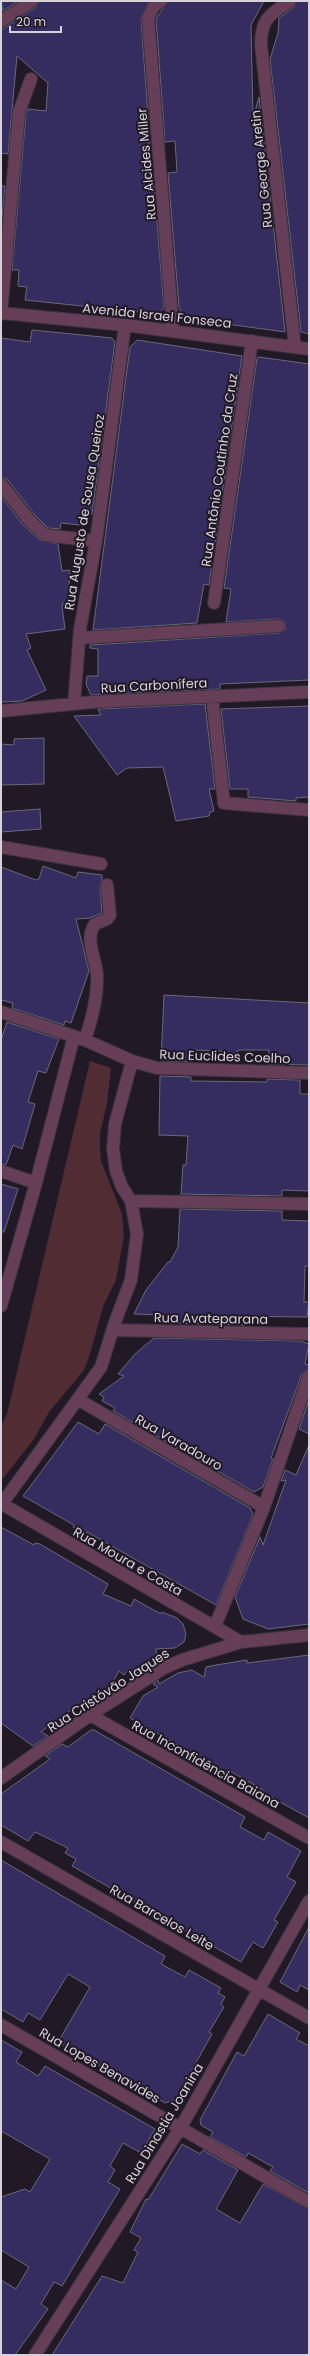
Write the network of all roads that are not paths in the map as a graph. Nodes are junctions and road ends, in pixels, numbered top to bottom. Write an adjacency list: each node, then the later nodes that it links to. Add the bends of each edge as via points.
1 (32, 1): 4 (street)
2 (161, 1): 8 (street, Rua Alcides Miller, via 154,6 148,18)
3 (290, 1): 10 (street, Rua George Aretin, via 267,16 261,31)
4 (1, 21)
5 (31, 79): 6 (street, via 19,112)
6 (1, 314): 7 (street, Avenida Israel Fonseca)
7 (125, 325): 8 (street, Avenida Israel Fonseca); 13 (street, Rua Augusto de Sousa Queiroz)
8 (173, 331): 9 (street, Avenida Israel Fonseca)
9 (252, 341): 10 (street, Avenida Israel Fonseca); 14 (street, Rua Antônio Coutinho da Cruz)
10 (295, 347): 11 (street, Avenida Israel Fonseca)
11 (309, 349)
12 (1, 484): 13 (street, via 29,520 46,534)
13 (96, 541): 16 (street, Rua Augusto de Sousa Queiroz)
14 (214, 603)
15 (279, 626): 16 (street)
16 (79, 638): 19 (street, Rua Augusto de Sousa Queiroz)
17 (309, 692): 18 (street, Rua Carbonífera)
18 (212, 696): 19 (street, Rua Carbonífera); 21 (street, via 224,803)
19 (74, 704): 20 (street, Rua Carbonífera)
20 (1, 711)
21 (309, 810)
22 (1, 847): 23 (street)
23 (101, 864)
24 (107, 884): 26 (street, via 110,915 95,924 90,934 97,990)
25 (1, 1012): 26 (street, Rua Euclides Coelho)
26 (80, 1038): 27 (street, Rua Euclides Coelho); 30 (street)
27 (132, 1061): 28 (street, Rua Euclides Coelho, via 156,1068); 31 (street, via 115,1124 113,1149 116,1171)
28 (309, 1073)
29 (1, 1171): 30 (street)
30 (36, 1183): 33 (street)
31 (131, 1201): 32 (street); 34 (street, via 137,1234 135,1263)
32 (309, 1204)
33 (1, 1306)
34 (113, 1330): 35 (street, Rua Avateparana); 37 (street, via 101,1367)
35 (309, 1334)
36 (309, 1376): 39 (street)
37 (79, 1400): 38 (street); 39 (street, Rua Varadouro)
38 (1, 1505): 40 (street, Rua Moura e Costa)
39 (264, 1507): 40 (street)
40 (215, 1626): 42 (street, Rua Moura e Costa)
41 (309, 1634): 42 (street, Rua Cristóvão Jaques)
42 (241, 1642): 43 (street, Rua Cristóvão Jaques, via 210,1650 164,1668)
43 (90, 1716): 44 (street, Rua Cristóvão Jaques); 45 (street, Rua Inconfidência Baiana)
44 (1, 1778)
45 (309, 1838)
46 (1, 1842): 48 (street, Rua Barcelos Leite)
47 (309, 1901): 48 (street, Rua Dinastia Joanina)
48 (259, 1988): 49 (street, Rua Barcelos Leite); 51 (street, Rua Dinastia Joanina)
49 (309, 2018)
50 (1, 2025): 51 (street, Rua Lopes Benavides)
51 (181, 2127): 52 (street, Rua Lopes Benavides); 53 (street, Rua Dinastia Joanina)
52 (309, 2202)
53 (35, 2355)

